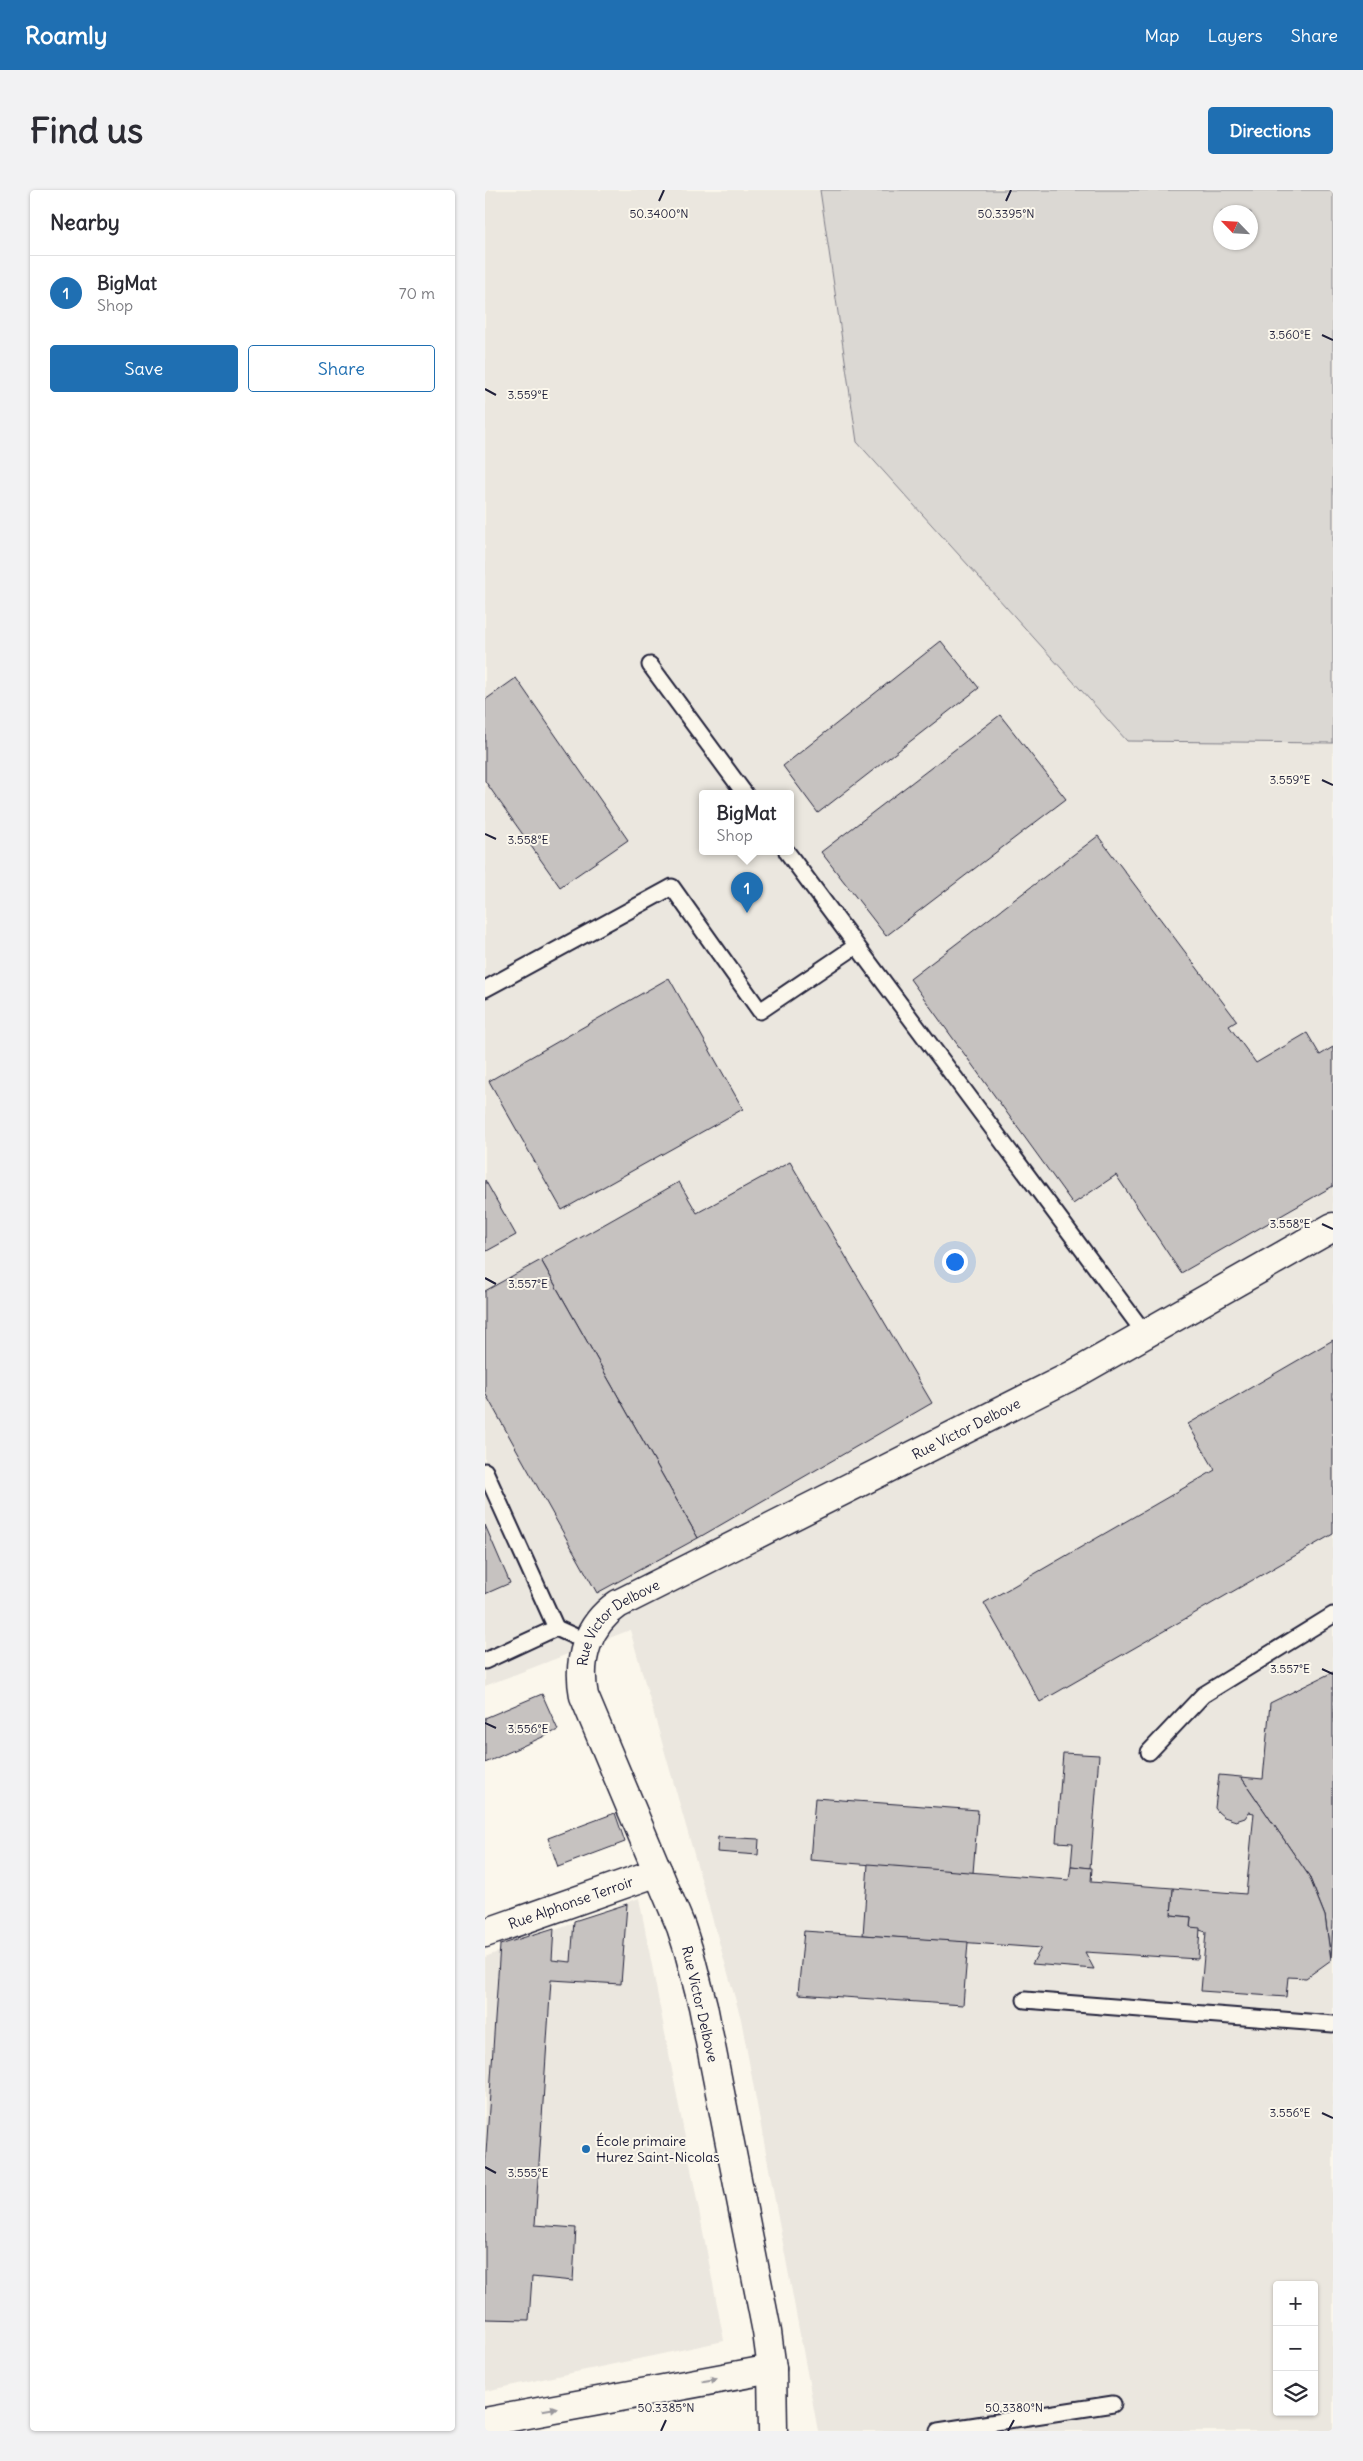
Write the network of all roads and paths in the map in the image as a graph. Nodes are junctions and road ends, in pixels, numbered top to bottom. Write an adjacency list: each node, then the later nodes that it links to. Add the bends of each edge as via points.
1 (650, 665): 2 (lane)
2 (742, 790)
3 (789, 855): 4 (lane)
4 (856, 946): 5 (lane, via 760,1011 672,887); 7 (lane)
5 (485, 989)
6 (1333, 1227): 7 (street, Rue Victor Delbove)
7 (1146, 1335): 11 (street, Rue Victor Delbove, via 1073,1375 618,1604 599,1619)
8 (485, 1471): 10 (lane)
9 (1333, 1615): 13 (lane, via 1203,1695)
10 (556, 1628): 11 (lane); 12 (lane)
11 (587, 1642): 14 (street, Rue Victor Delbove, via 581,1672 584,1696)
12 (485, 1661)
13 (1149, 1752)
14 (658, 1872): 15 (street, Rue Alphonse Terroir); 18 (street, Rue Victor Delbove, via 681,1927 703,2006)
15 (485, 1933)
16 (1025, 2000): 17 (lane)
17 (1333, 2024)
18 (772, 2369): 21 (street, one-way to 18); 22 (street, Rue Victor Delbove)
19 (1113, 2404): 23 (lane)
20 (485, 2422): 21 (street)
21 (525, 2422)
22 (773, 2431)
23 (938, 2431)

